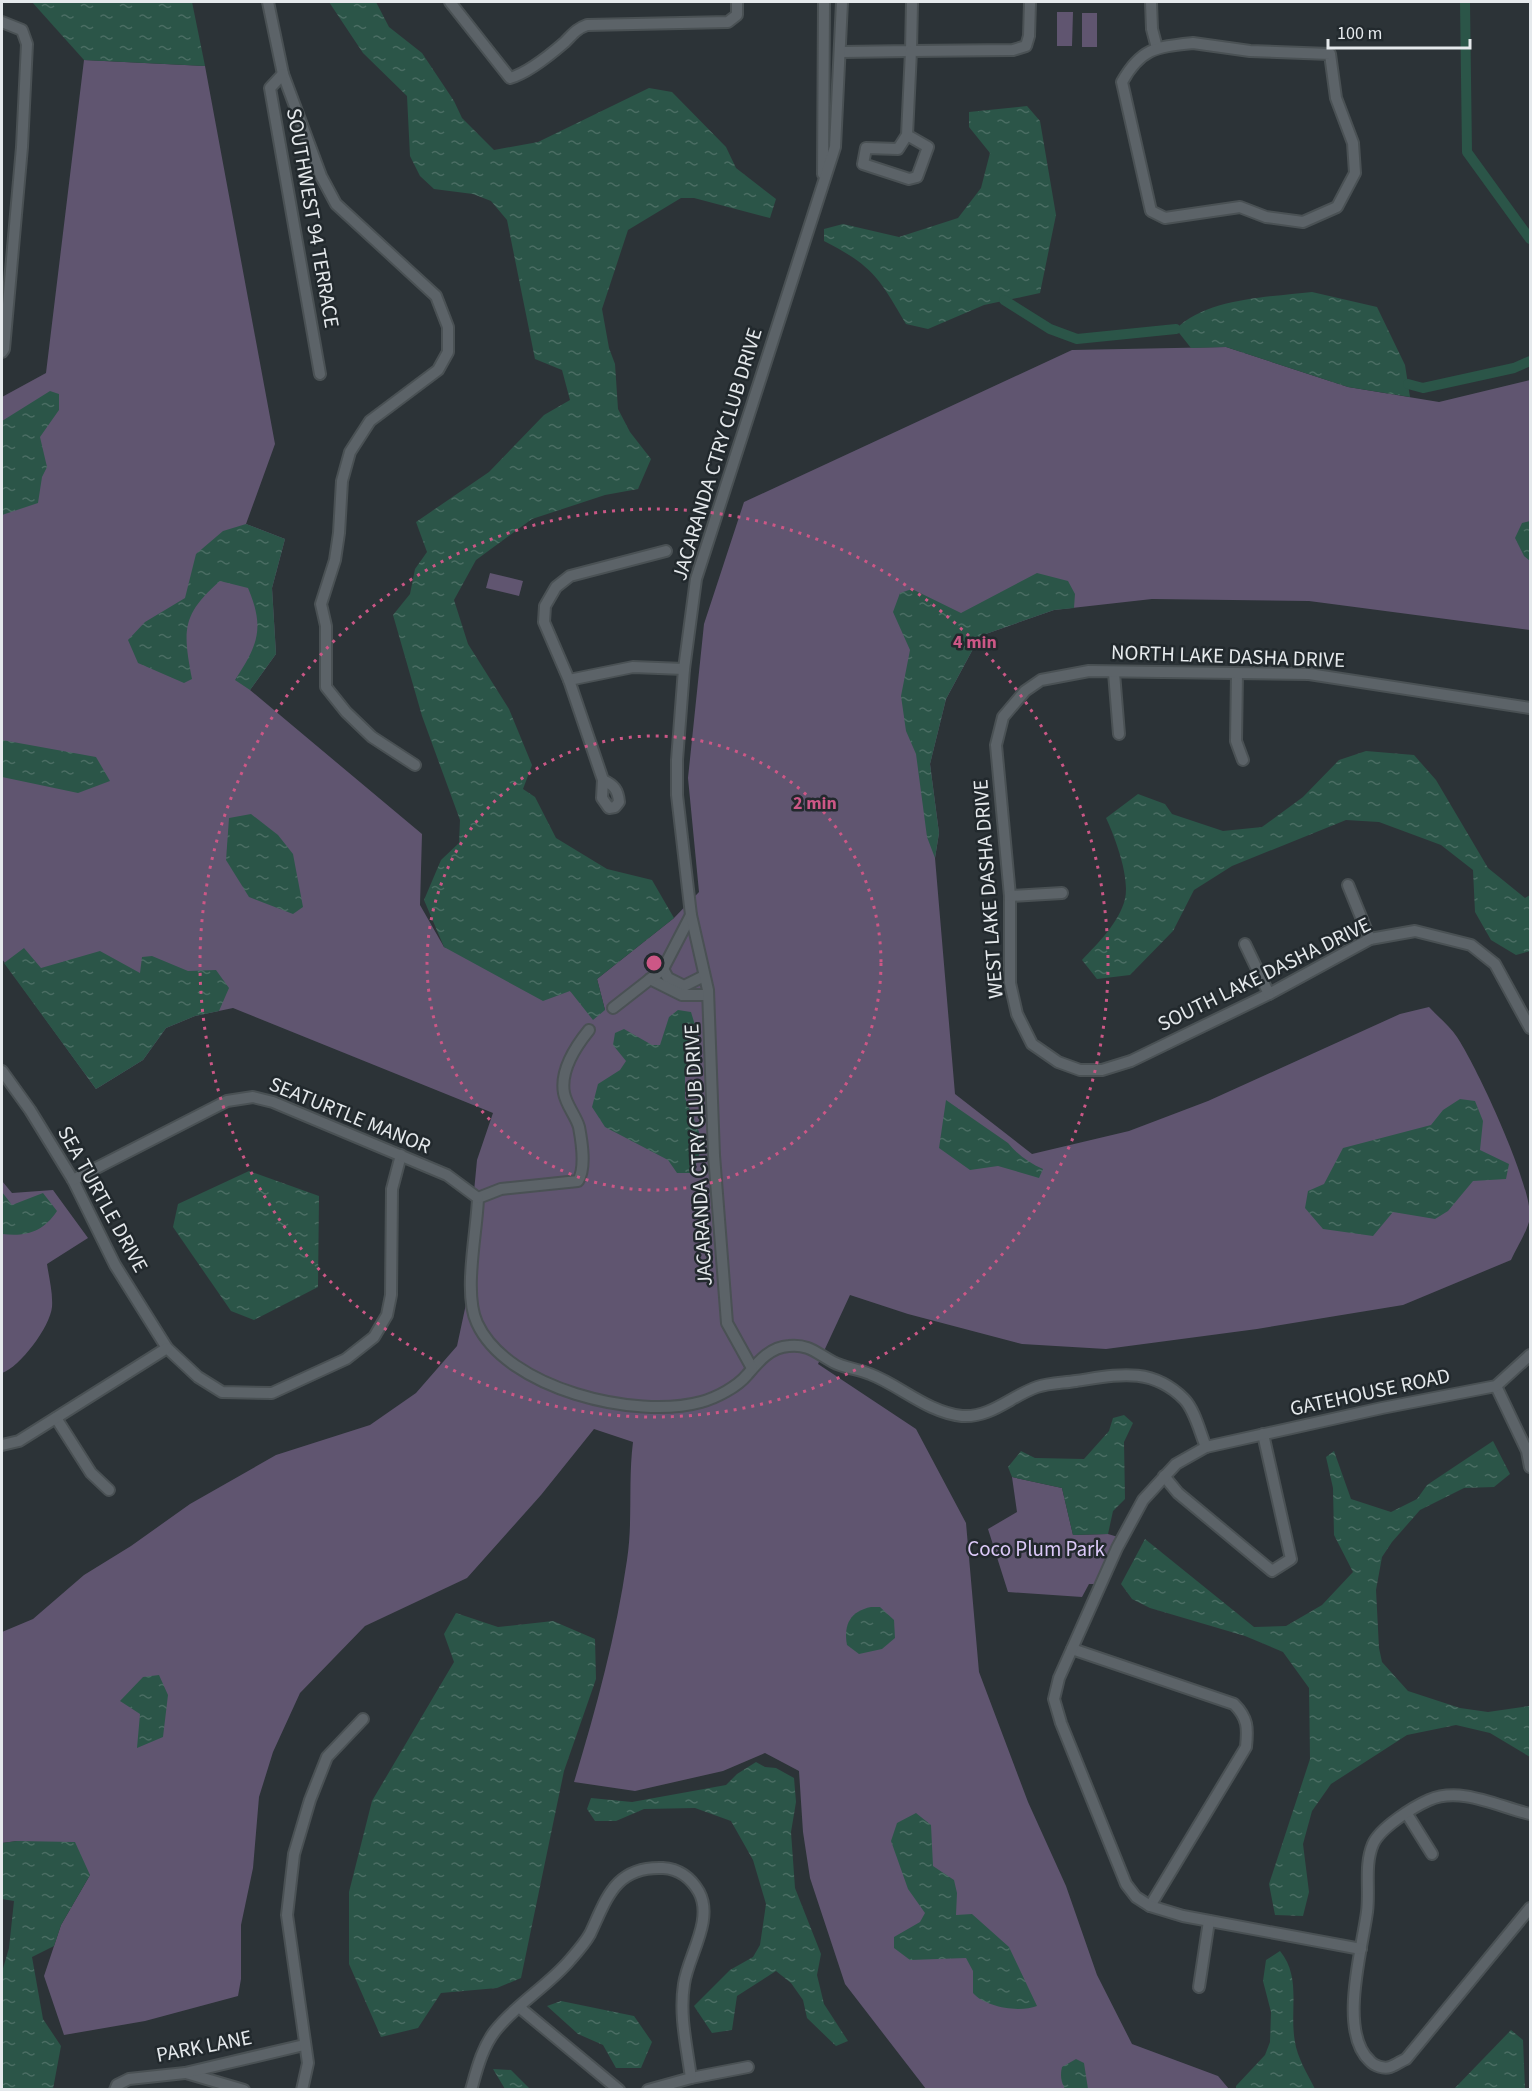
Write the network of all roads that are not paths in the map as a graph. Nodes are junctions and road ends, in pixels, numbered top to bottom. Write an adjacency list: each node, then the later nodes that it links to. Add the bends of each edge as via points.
1 (268, 2): 13 (street)
2 (450, 2): 3 (street, via 510,78 519,76 566,41 575,29 587,25 728,22 737,15)
3 (737, 2)
4 (824, 2): 15 (street, JACARANDA CTRY CLUB DRIVE)
5 (842, 2): 12 (street, JACARANDA CTRY CLUB DRIVE)
6 (912, 2): 11 (street)
7 (1030, 2): 11 (street, via 1026,46 1013,50)
8 (1151, 2): 10 (street)
9 (2, 22): 16 (street, via 22,30 27,44 21,158)
10 (1157, 48): 10 (street, via 1132,64 1122,82 1151,211 1165,218 1240,207 1266,217 1303,222 1337,207 1355,173 1353,143 1336,98 1330,54 1250,51 1192,43)
11 (911, 51): 12 (street); 14 (street)
12 (842, 52): 15 (street, JACARANDA CTRY CLUB DRIVE, via 835,147)
13 (283, 74): 17 (street, SOUTHWEST 94 TERRACE, via 270,88); 27 (street, via 321,176 336,204 436,296 448,327 448,352 438,370 370,421 350,452 342,481 335,560 321,604 326,626 326,687 372,737)
14 (907, 135): 14 (street, via 928,147 916,177 909,179 863,164 866,148 898,149)
15 (822, 189): 19 (street, JACARANDA CTRY CLUB DRIVE, via 696,579)
16 (2, 352)
17 (320, 374)
18 (666, 551): 22 (street, via 570,576 556,586 545,606 544,622)
19 (684, 669): 22 (street, via 633,667); 32 (street, JACARANDA CTRY CLUB DRIVE, via 677,795)
20 (1114, 673): 21 (street, NORTH LAKE DASHA DRIVE); 24 (street); 25 (street, NORTH LAKE DASHA DRIVE, via 1089,671 1041,680 1012,704 1003,717)
21 (1237, 673): 23 (street, NORTH LAKE DASHA DRIVE, via 1309,674); 26 (street, via 1236,741)
22 (569, 680): 28 (street)
23 (1530, 708)
24 (1119, 734)
25 (996, 745): 31 (street, WEST LAKE DASHA DRIVE)
26 (1243, 760)
27 (416, 765)
28 (603, 780)
29 (1348, 885): 33 (street)
30 (1062, 892): 31 (street)
31 (1010, 896): 43 (street, WEST LAKE DASHA DRIVE, via 1010,983 1017,1014 1032,1044 1058,1062)
32 (691, 915): 35 (street); 36 (street, JACARANDA CTRY CLUB DRIVE)
33 (1370, 939): 38 (street, SOUTH LAKE DASHA DRIVE); 41 (street, SOUTH LAKE DASHA DRIVE, via 1415,931 1471,945 1495,964)
34 (1245, 944): 38 (street)
35 (663, 969): 36 (street, via 668,978 684,986); 37 (street)
36 (705, 976): 39 (street, JACARANDA CTRY CLUB DRIVE)
37 (650, 979): 39 (street, JACARANDA CTRY CLUB DRIVE, via 682,995); 40 (street)
38 (1269, 994): 43 (street, SOUTH LAKE DASHA DRIVE, via 1131,1061 1102,1070)
39 (708, 995): 50 (street, JACARANDA CTRY CLUB DRIVE, via 714,1155 727,1323)
40 (613, 1008)
41 (1530, 1025)
42 (589, 1030): 47 (street, via 567,1068 564,1093 579,1127 584,1172 578,1181 501,1189)
43 (1080, 1070)
44 (2, 1071): 46 (street, SEA TURTLE DRIVE)
45 (400, 1155): 46 (street, SEATURTLE MANOR, via 253,1097 227,1101); 47 (street, SEATURTLE MANOR, via 447,1175); 48 (street, SEA TURTLE DRIVE, via 392,1189 392,1295 387,1315 374,1337 346,1359 272,1394 222,1392 198,1377)
46 (74, 1180): 48 (street, SEA TURTLE DRIVE, via 115,1265)
47 (478, 1198): 50 (street, via 470,1277 476,1322 493,1347 522,1372 604,1401 647,1407 702,1402 725,1391)
48 (167, 1348): 52 (street)
49 (1530, 1355): 51 (street)
50 (752, 1368): 55 (street, via 760,1359 786,1346 807,1346 834,1363 871,1374 938,1410 962,1416 987,1413 1038,1387 1126,1373 1161,1380 1186,1401)
51 (1496, 1386): 53 (street, GATEHOUSE ROAD); 56 (street, via 1527,1451)
52 (56, 1419): 54 (street, via 19,1441); 58 (street, via 91,1473)
53 (1263, 1434): 55 (street, GATEHOUSE ROAD); 57 (street, via 1291,1559 1272,1571 1178,1493)
54 (2, 1444)
55 (1206, 1447): 57 (street, GATEHOUSE ROAD, via 1176,1464)
56 (1530, 1467)
57 (1164, 1476): 59 (street, GATEHOUSE ROAD, via 1143,1500 1117,1548)
58 (109, 1490)
59 (1072, 1649): 64 (street, GATEHOUSE ROAD, via 1054,1699 1125,1884); 64 (street, via 1234,1704 1245,1714 1246,1747)
60 (363, 1719): 70 (street, via 327,1756 294,1854 287,1915)
61 (1407, 1814): 62 (street, via 1429,1800 1445,1796 1465,1796); 63 (street); 67 (street, via 1384,1828 1373,1843 1368,1860)
62 (1530, 1814)
63 (1432, 1854)
64 (1149, 1906): 66 (street)
65 (1530, 1908): 67 (street, via 1406,2059 1389,2068 1374,2065 1363,2055 1355,2027 1354,1993)
66 (1209, 1921): 67 (street); 68 (street)
67 (1361, 1949)
68 (1199, 1987)
69 (519, 2007): 73 (street, via 572,1958 589,1936 612,1889 629,1874 650,1868 680,1872 701,1895 703,1913 689,1959 681,2006); 77 (street, via 486,2045); 78 (street)
70 (304, 2045): 72 (street, PARK LANE); 76 (street, via 308,2063)
71 (748, 2067): 73 (street)
72 (185, 2073): 74 (street, PARK LANE, via 129,2079); 75 (street)
73 (691, 2078): 79 (street)
74 (115, 2090)
75 (244, 2090)
76 (302, 2090)
77 (471, 2090)
78 (619, 2090)
79 (648, 2090)

